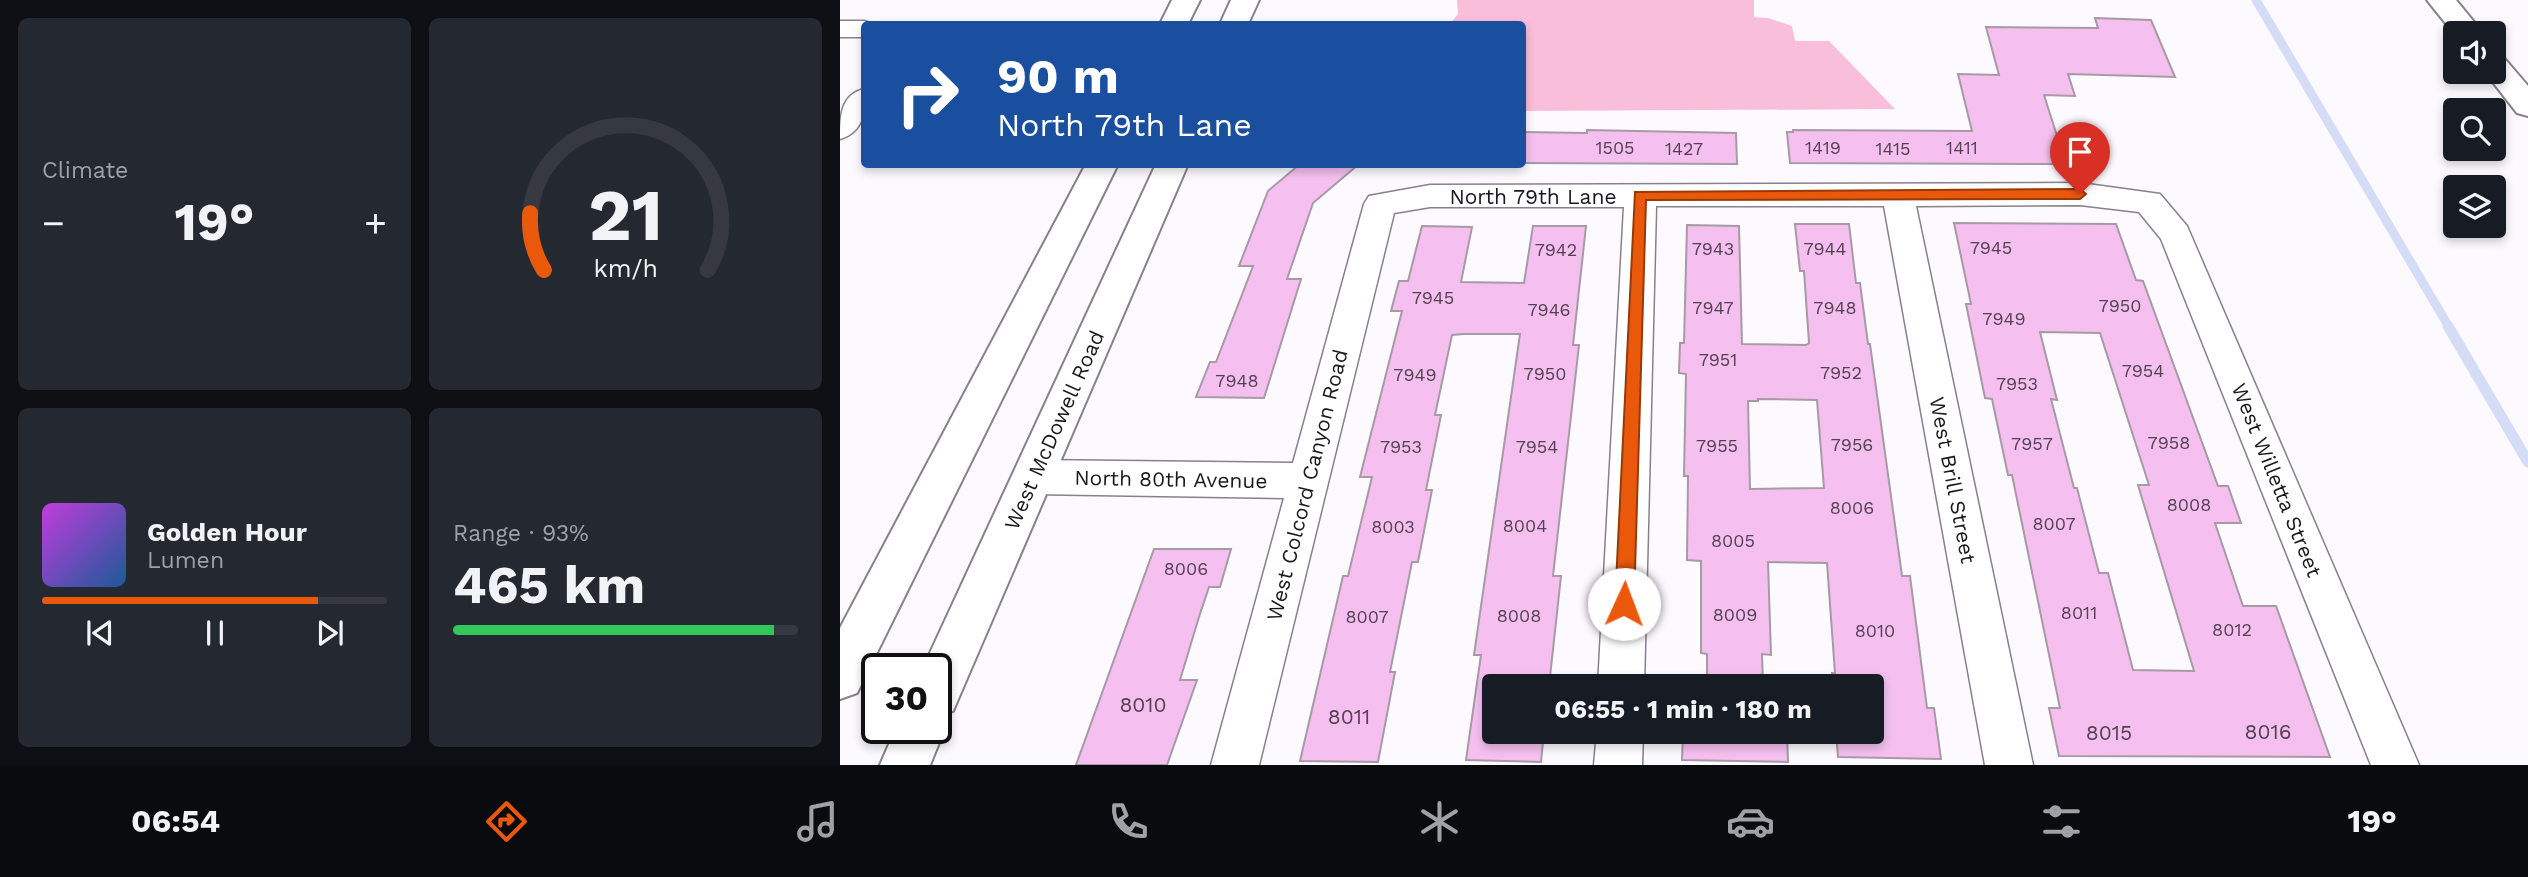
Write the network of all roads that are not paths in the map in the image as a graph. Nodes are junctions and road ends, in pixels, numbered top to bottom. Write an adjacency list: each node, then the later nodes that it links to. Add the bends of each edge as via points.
1 (1186, 0): 4 (main road)
2 (1245, 0): 5 (main road)
3 (2441, 0): 6 (main road)
4 (1176, 21)
5 (1235, 21)
6 (2459, 21)
7 (840, 29): 8 (street)
8 (861, 29)
9 (2506, 79): 11 (main road)
10 (861, 102): 12 (street)
11 (2528, 106)
12 (840, 129)
13 (1100, 168): 23 (main road)
14 (1170, 168): 19 (main road, West McDowell Road)
15 (1898, 195): 16 (street, North 79th Lane); 17 (street, North 79th Lane, via 2080,194); 29 (street, West Brill Street)
16 (1640, 196): 18 (street, North 79th Lane, via 1430,196); 22 (street)
17 (2149, 202): 30 (street, West Willetta Street, via 2175,234)
18 (1380, 204): 20 (street, West Colcord Canyon Road)
19 (1034, 477): 20 (street, North 80th Avenue); 21 (main road, West McDowell Road)
20 (1308, 481): 27 (street, West Colcord Canyon Road)
21 (952, 659)
22 (1621, 674)
23 (840, 676)
24 (914, 744): 26 (main road)
25 (1619, 744): 28 (street)
26 (905, 765)
27 (1235, 765)
28 (1618, 765)
29 (2009, 765)
30 (2395, 765)

